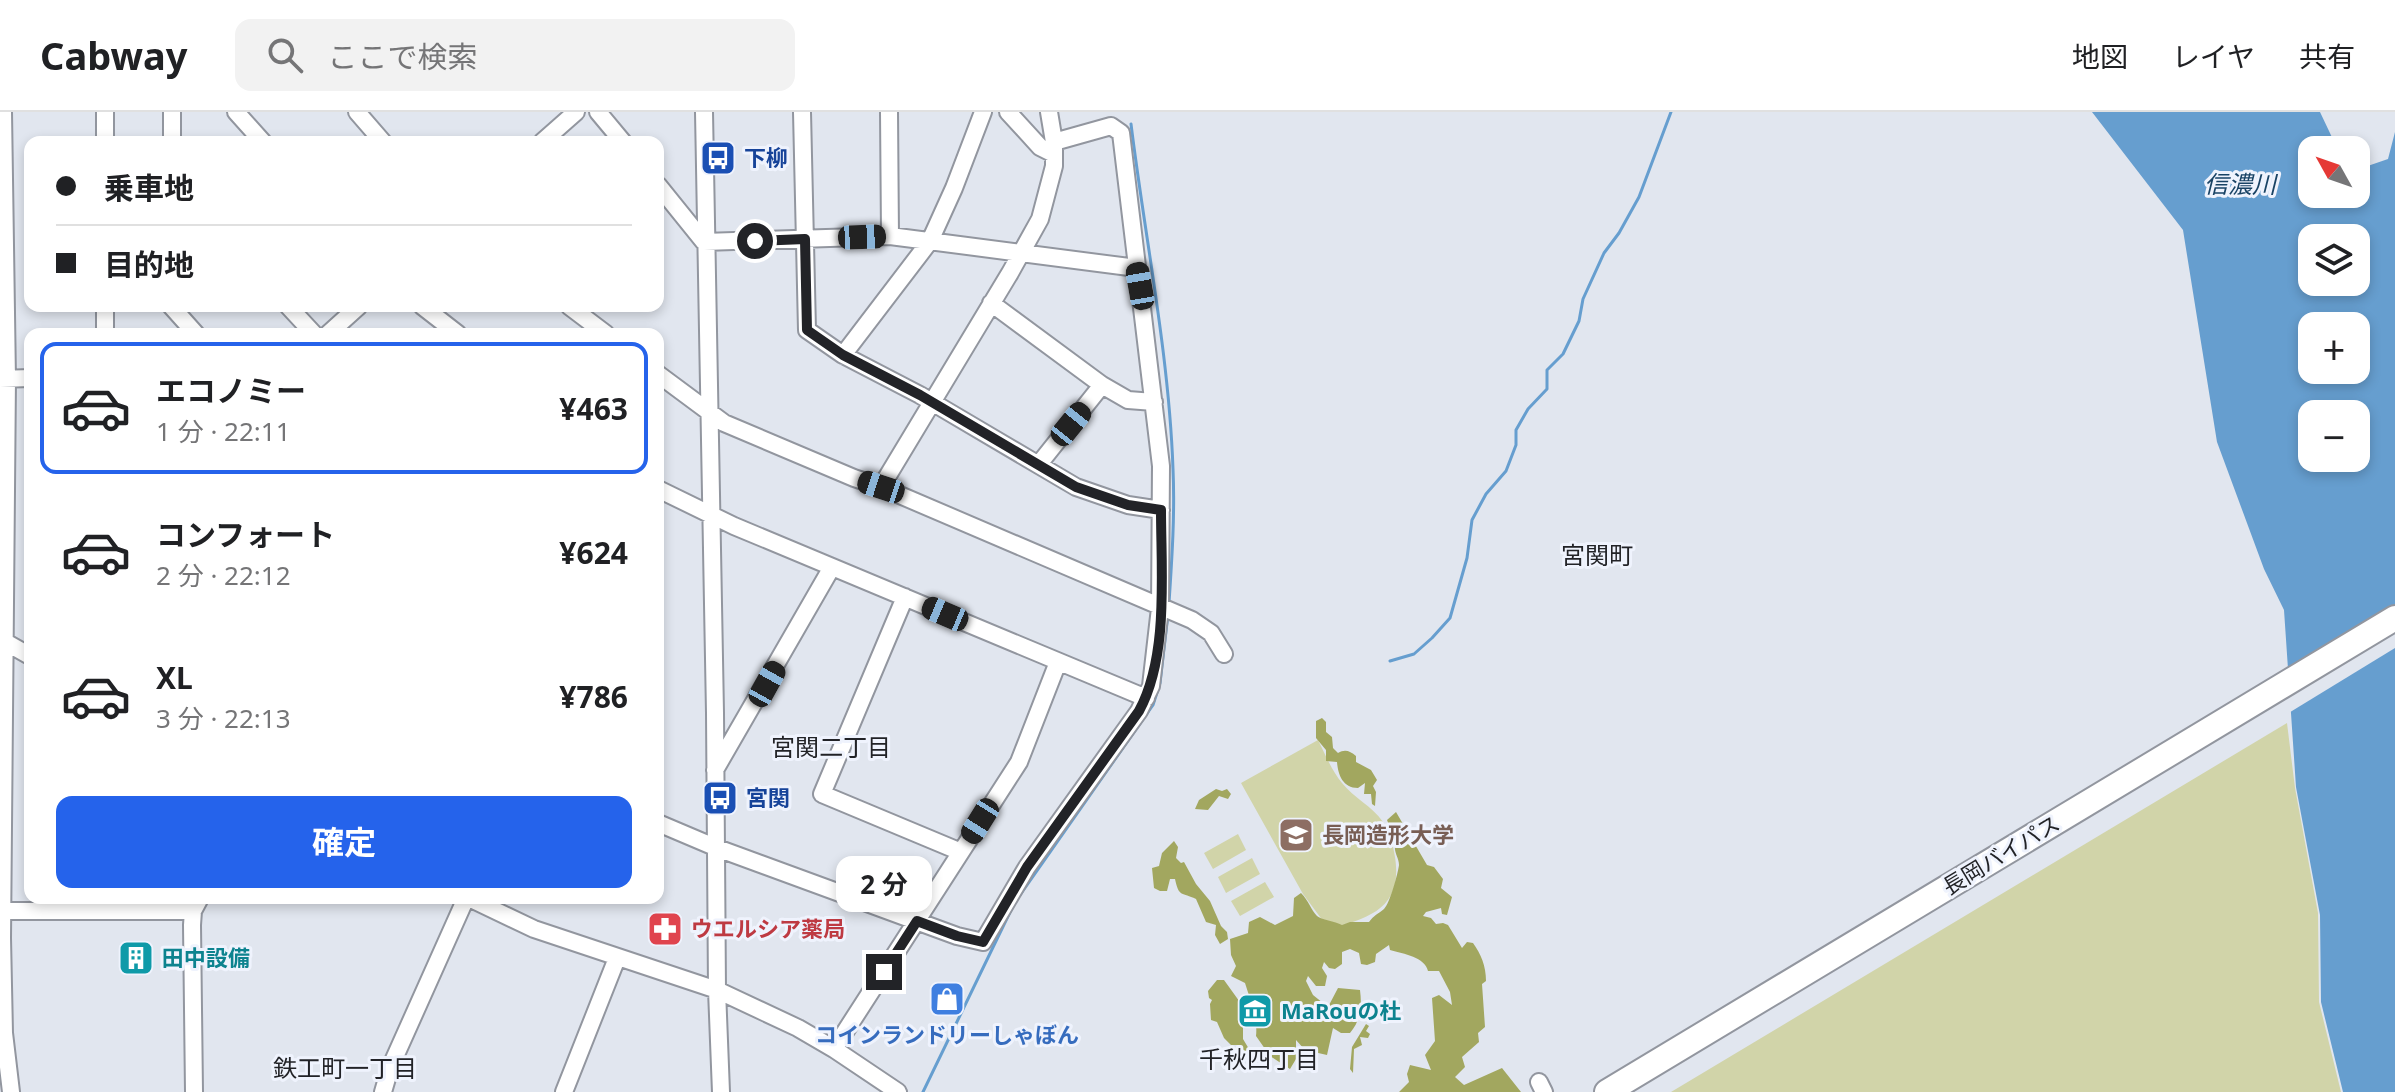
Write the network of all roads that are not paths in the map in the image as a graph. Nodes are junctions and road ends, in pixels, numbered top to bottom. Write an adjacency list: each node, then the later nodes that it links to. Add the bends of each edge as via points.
1 (3, 112): 41 (street)
2 (105, 112): 14 (street)
3 (172, 112): 15 (street)
4 (236, 112): 16 (street)
5 (357, 112): 17 (street)
6 (576, 112): 18 (street)
7 (598, 112): 19 (street)
8 (704, 112): 25 (street)
9 (802, 112): 23 (street)
10 (889, 112): 22 (street)
11 (983, 112): 24 (street)
12 (1008, 112): 20 (street, via 1040,147)
13 (1049, 112): 20 (street)
14 (105, 136)
15 (172, 136)
16 (258, 136)
17 (378, 136)
18 (549, 136)
19 (618, 136)
20 (1054, 148): 26 (street, via 1045,204); 27 (street, via 1111,126 1121,133)
21 (664, 192): 25 (street)
22 (890, 236): 23 (street); 24 (street)
23 (805, 239): 25 (street); 39 (street, via 807,330)
24 (930, 241): 26 (street); 39 (street)
25 (704, 242): 46 (street)
26 (1021, 253): 27 (street); 28 (street)
27 (1137, 268): 44 (street)
28 (991, 303): 43 (street); 45 (street)
29 (176, 312): 34 (street)
30 (294, 312): 35 (street)
31 (352, 312): 36 (street)
32 (430, 312): 37 (street)
33 (577, 312): 38 (street)
34 (191, 328)
35 (308, 328)
36 (335, 328)
37 (450, 328)
38 (598, 328)
39 (843, 355): 45 (street)
40 (24, 378): 41 (street)
41 (4, 379): 57 (street)
42 (664, 379): 46 (street)
43 (1102, 385): 44 (street, via 1128,400); 47 (street)
44 (1154, 402): 50 (street)
45 (931, 403): 47 (street); 48 (street)
46 (709, 414): 48 (street); 51 (street)
47 (1039, 464): 50 (street, via 1092,494)
48 (881, 487): 54 (street)
49 (664, 492): 51 (street)
50 (1161, 510): 54 (street)
51 (711, 516): 52 (street); 62 (street)
52 (832, 567): 53 (street); 62 (street)
53 (905, 597): 60 (street); 65 (street, via 822,794)
54 (1160, 608): 59 (street, via 1205,627); 61 (street)
55 (2395, 618): 80 (highway, 長岡バイパス)
56 (2395, 636): 81 (highway, 長岡バイパス)
57 (2, 640): 58 (street); 69 (street)
58 (24, 653)
59 (1224, 654)
60 (1058, 662): 61 (street); 65 (street, via 1019,762)
61 (1146, 698): 70 (street, via 1027,867 983,942)
62 (715, 771): 64 (street)
63 (664, 826): 64 (street)
64 (717, 848): 70 (street); 72 (street)
65 (961, 852): 70 (street)
66 (464, 904): 76 (street)
67 (480, 904): 71 (street)
68 (196, 905): 69 (street); 75 (street)
69 (1, 911): 74 (street)
70 (917, 921): 73 (street)
71 (617, 958): 72 (street); 77 (street)
72 (717, 990): 73 (street); 78 (street)
73 (834, 1049): 79 (street)
74 (11, 1092)
75 (194, 1092)
76 (383, 1092)
77 (564, 1092)
78 (721, 1092)
79 (898, 1092)
80 (1607, 1092)
81 (1638, 1092)

